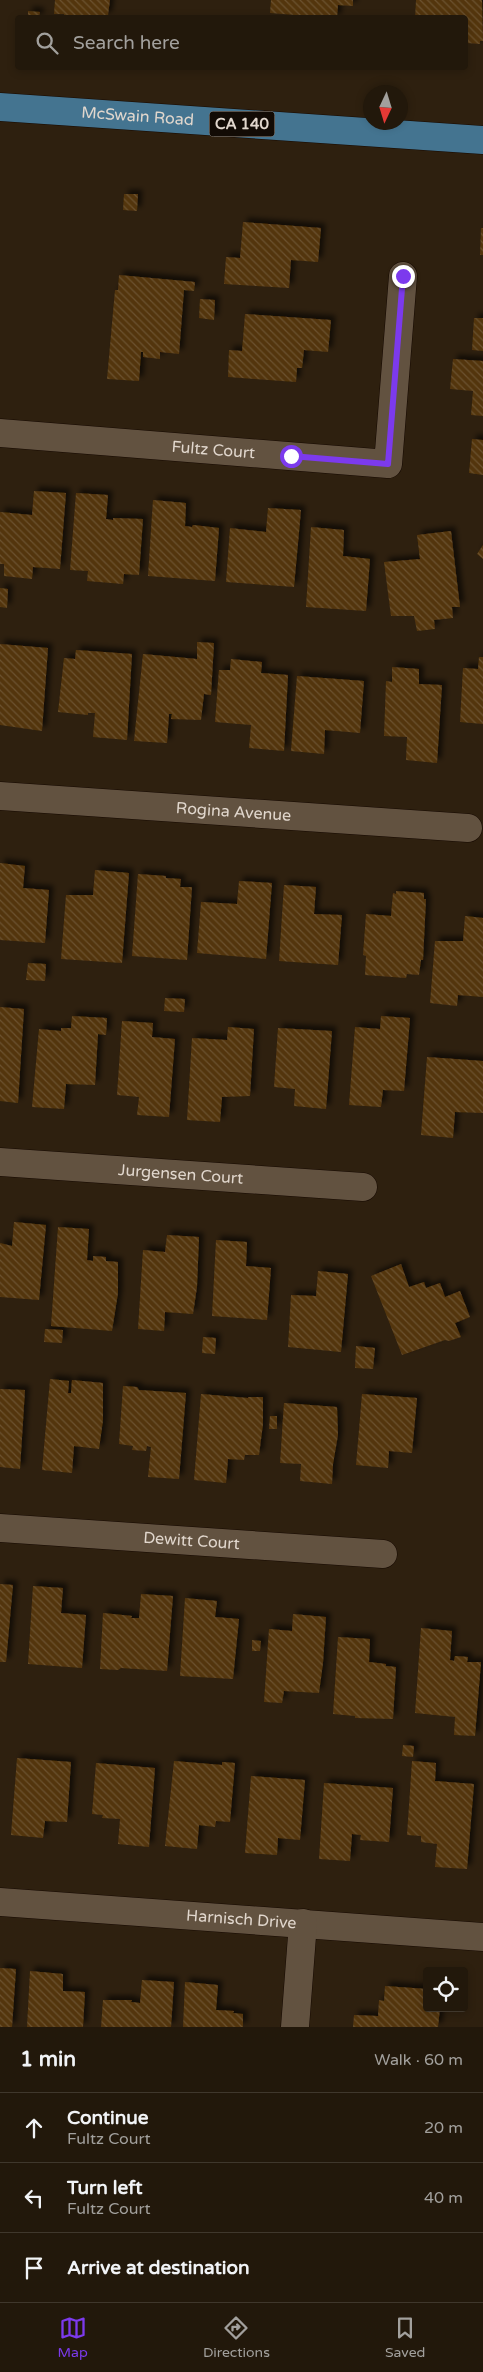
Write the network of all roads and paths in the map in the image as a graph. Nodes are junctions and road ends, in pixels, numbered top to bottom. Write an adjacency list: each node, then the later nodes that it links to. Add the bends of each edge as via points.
1 (0, 107): 2 (main road, McSwain Road / CA 140)
2 (483, 140)
3 (403, 276): 4 (street, Fultz Court, via 388,464)
4 (0, 433)
5 (0, 796): 6 (street, Rogina Avenue)
6 (468, 828)
7 (0, 1162): 8 (street, Jurgensen Court)
8 (363, 1187)
9 (0, 1528): 10 (street, Dewitt Court)
10 (384, 1554)
11 (0, 1902): 12 (street, Harnisch Drive)
12 (303, 1923): 13 (street, Harnisch Drive); 14 (street)
13 (483, 1937)
14 (295, 2027)

